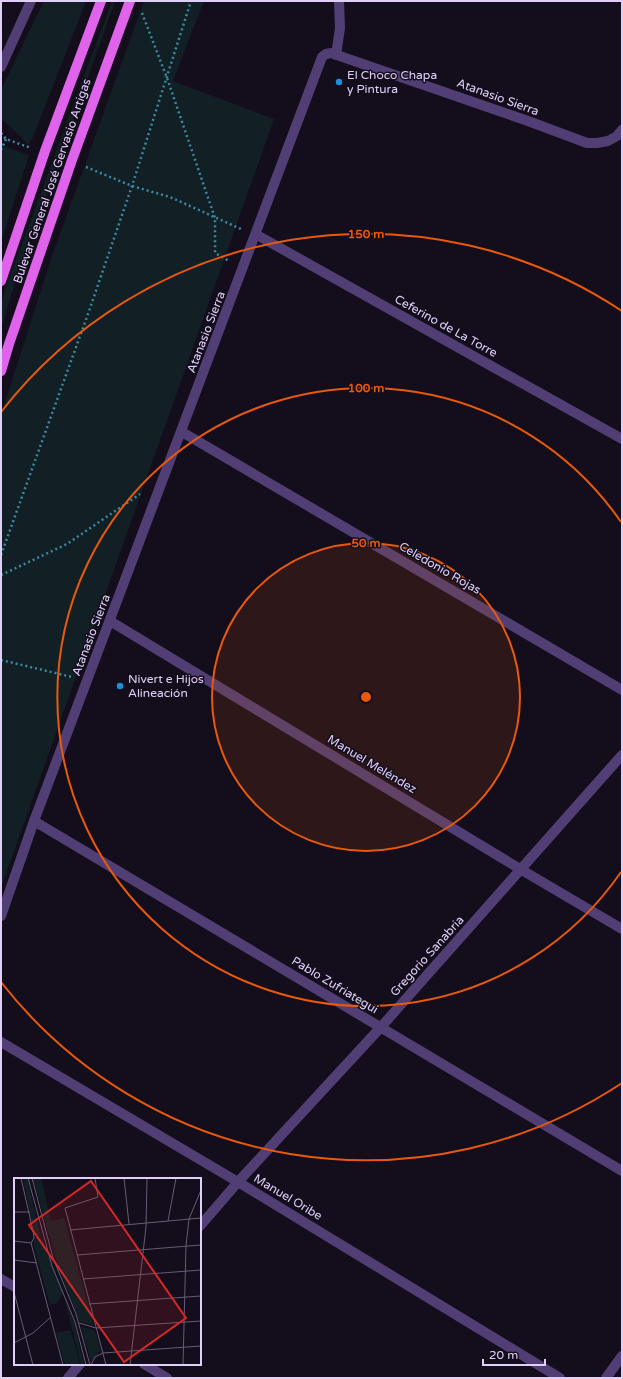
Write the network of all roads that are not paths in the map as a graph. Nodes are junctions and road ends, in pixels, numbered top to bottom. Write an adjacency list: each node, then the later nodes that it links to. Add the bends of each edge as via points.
1 (31, 1): 6 (street)
2 (100, 1): 9 (main road, Bulevar General José Gervasio Artigas)
3 (130, 1): 10 (main road, Bulevar General José Gervasio Artigas, via 72,160)
4 (340, 1): 5 (street)
5 (336, 55): 7 (street, Atanasio Sierra, via 587,143 608,141); 8 (street, Atanasio Sierra, via 329,53 321,59)
6 (1, 67)
7 (622, 130)
8 (256, 235): 11 (street, Atanasio Sierra); 12 (street, Ceferino de La Torre)
9 (1, 281)
10 (1, 371)
11 (182, 432): 13 (street, Atanasio Sierra); 14 (street, Celedonio Rojas)
12 (622, 440)
13 (110, 621): 16 (street, Atanasio Sierra); 17 (street, Manuel Meléndez)
14 (622, 690)
15 (622, 755): 17 (street, Gregorio Sanabria)
16 (34, 821): 18 (street, Atanasio Sierra); 20 (street, Pablo Zufriategui)
17 (520, 869): 19 (street, Manuel Meléndez); 20 (street, Gregorio Sanabria)
18 (1, 916)
19 (622, 929)
20 (381, 1027): 22 (street, Pablo Zufriategui); 23 (street, Gregorio Sanabria)
21 (1, 1042): 23 (street, Manuel Oribe)
22 (622, 1171)
23 (238, 1182): 24 (street, Gregorio Sanabria); 32 (street, Manuel Oribe)
24 (201, 1225)
25 (1, 1279): 26 (street)
26 (14, 1286)
27 (622, 1356): 33 (street)
28 (79, 1365): 30 (street)
29 (146, 1365): 31 (street)
30 (68, 1378)
31 (167, 1378)
32 (560, 1378)
33 (606, 1378)

